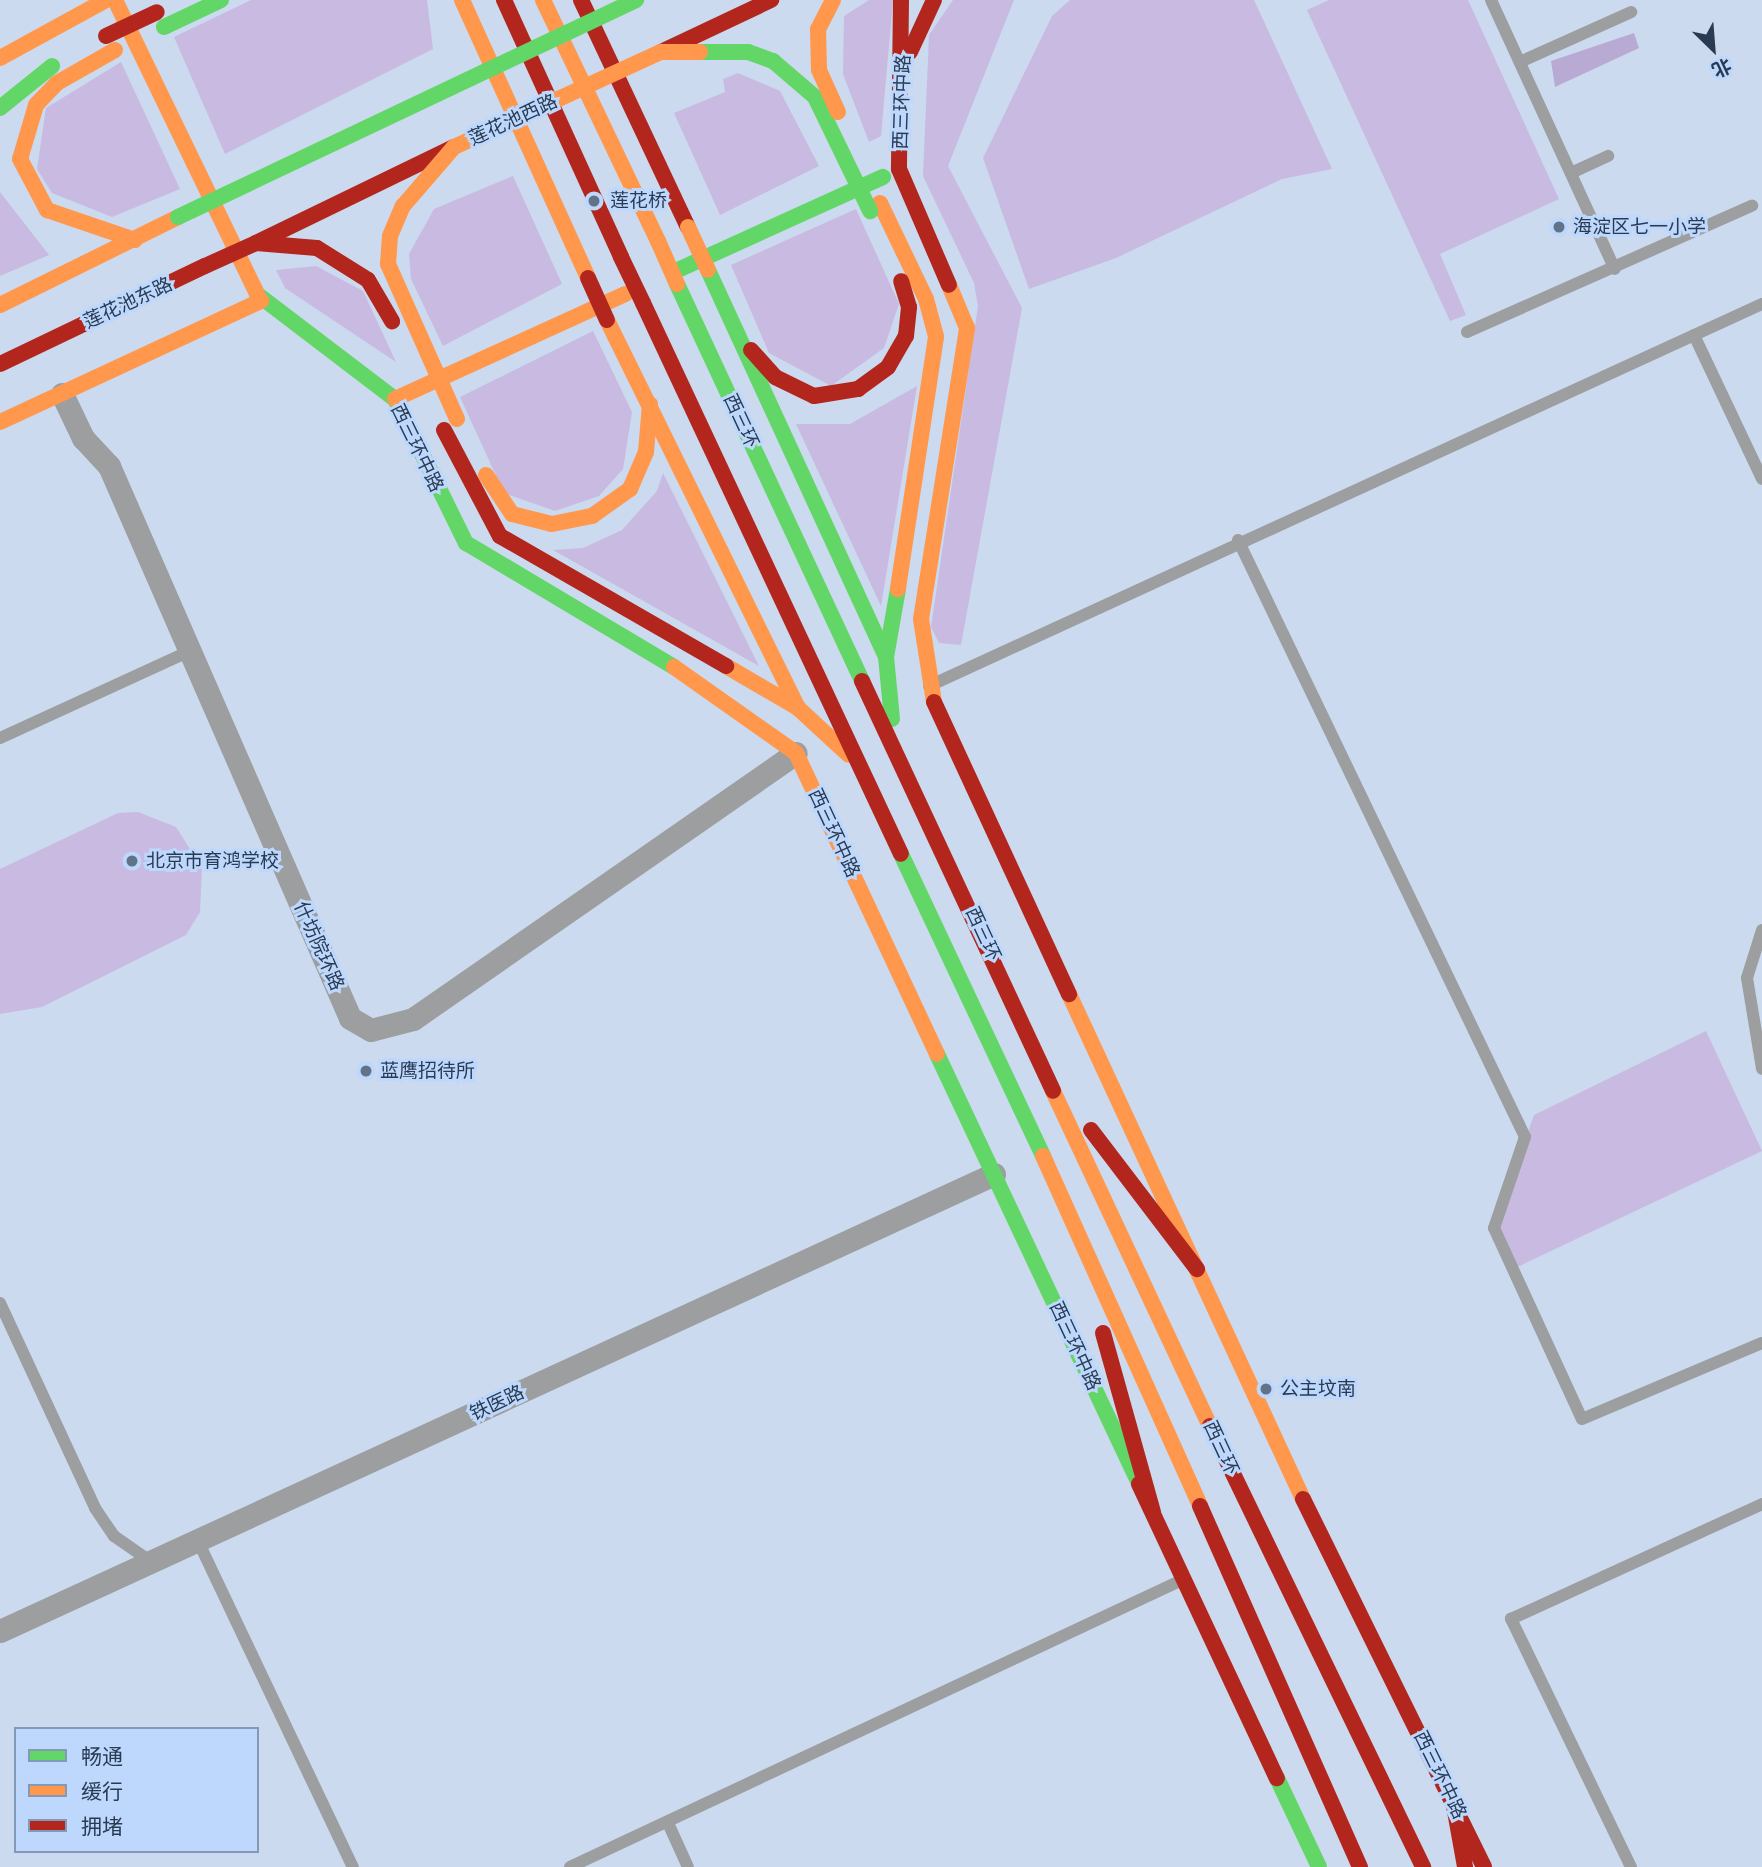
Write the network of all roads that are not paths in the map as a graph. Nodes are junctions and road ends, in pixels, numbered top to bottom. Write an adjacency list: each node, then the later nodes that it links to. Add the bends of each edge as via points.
1 (106, 0): 18 (main road)
2 (115, 0): 31 (main road, 西三环中路)
3 (182, 0): 16 (main road, bridge)
4 (221, 0): 16 (main road, via 164,27)
5 (462, 0): 40 (main road, bridge, via 607,320)
6 (504, 0): 52 (main road, 西三环, bridge)
7 (543, 0): 50 (main road, 西三环, bridge)
8 (581, 0): 34 (main road, bridge)
9 (636, 0): 28 (main road, bridge)
10 (771, 0): 17 (main road, 莲花池西路)
11 (832, 0): 27 (main road, bridge, via 818,29 819,70)
12 (901, 0): 20 (main road, 西三环中路)
13 (934, 0): 20 (main road)
14 (1491, 0): 19 (lane)
15 (1631, 12): 19 (lane)
16 (110, 43): 21 (main road, via 21,86); 28 (main road, via 36,105 20,159 47,210)
17 (661, 52): 22 (main road, 莲花池西路, bridge); 27 (main road, bridge, via 748,52 792,74 815,97)
18 (0, 58)
19 (1520, 62): 25 (lane)
20 (905, 64): 24 (main road, 西三环中路)
21 (0, 108)
22 (454, 147): 29 (main road, 莲花池西路, bridge); 42 (main road, bridge, via 403,206 390,236 388,264)
23 (1608, 156): 25 (lane)
24 (899, 169): 39 (main road); 47 (main road, 西三环中路, via 967,328 920,619)
25 (1571, 173): 30 (lane)
26 (1752, 206): 30 (lane)
27 (875, 207): 34 (main road, via 909,307 906,336 888,367 858,389 814,396 775,377); 46 (main road, via 926,299 936,337 930,405)
28 (135, 240): 33 (main road)
29 (256, 243): 37 (main road, 莲花池东路, bridge); 42 (main road, bridge, via 317,248 345,260 368,280)
30 (1615, 269): 35 (lane)
31 (261, 301): 38 (main road); 39 (main road, 西三环中路)
32 (1762, 304): 36 (lane)
33 (0, 305)
34 (734, 330): 46 (main road)
35 (1467, 332)
36 (1694, 335): 43 (lane); 44 (lane)
37 (0, 364)
38 (62, 394): 41 (main road); 45 (street, 什坊院环路, via 83,438 108,466)
39 (395, 398): 51 (main road, 西三环中路, via 466,543 727,699)
40 (650, 404): 42 (main road, via 646,452 630,489 592,516 552,524 512,514); 48 (main road)
41 (0, 422)
42 (450, 425): 48 (main road, via 499,536)
43 (1762, 480)
44 (1238, 540): 47 (lane); 60 (lane, via 1525,1137 1494,1228 1582,1419)
45 (188, 652): 49 (lane); 51 (street, 什坊院环路, via 350,1018 371,1030 413,1019)
46 (886, 657): 50 (main road)
47 (927, 687): 58 (main road, 西三环中路)
48 (798, 708): 52 (main road)
49 (0, 738)
50 (894, 746): 55 (main road, 西三环)
51 (796, 753): 56 (main road, 西三环中路)
52 (863, 769): 57 (main road, 西三环)
53 (1762, 930): 54 (lane, via 1747,978)
54 (1762, 1069)
55 (1048, 1072): 58 (main road); 74 (main road, 西三环, via 1293,1605)
56 (994, 1174): 62 (main road, 西三环中路); 63 (street, 铁医路)
57 (1076, 1226): 62 (main road); 73 (main road, 西三环)
58 (1197, 1269): 67 (main road, 西三环中路, via 1330,1557)
59 (0, 1303): 64 (lane, via 95,1508 114,1536)
60 (1762, 1343)
61 (1762, 1504): 77 (lane, via 1511,1619)
62 (1153, 1512): 65 (main road, 西三环中路)
63 (198, 1541): 64 (street, 铁医路); 69 (lane)
64 (150, 1561): 66 (street, 铁医路)
65 (1188, 1577): 68 (lane); 72 (main road, 西三环中路)
66 (0, 1631)
67 (1453, 1800): 75 (main road); 76 (main road, 西三环中路)
68 (668, 1823): 70 (lane); 71 (lane)
69 (353, 1867)
70 (570, 1867)
71 (688, 1867)
72 (1319, 1867)
73 (1360, 1867)
74 (1423, 1867)
75 (1465, 1867)
76 (1484, 1867)
77 (1631, 1867)

